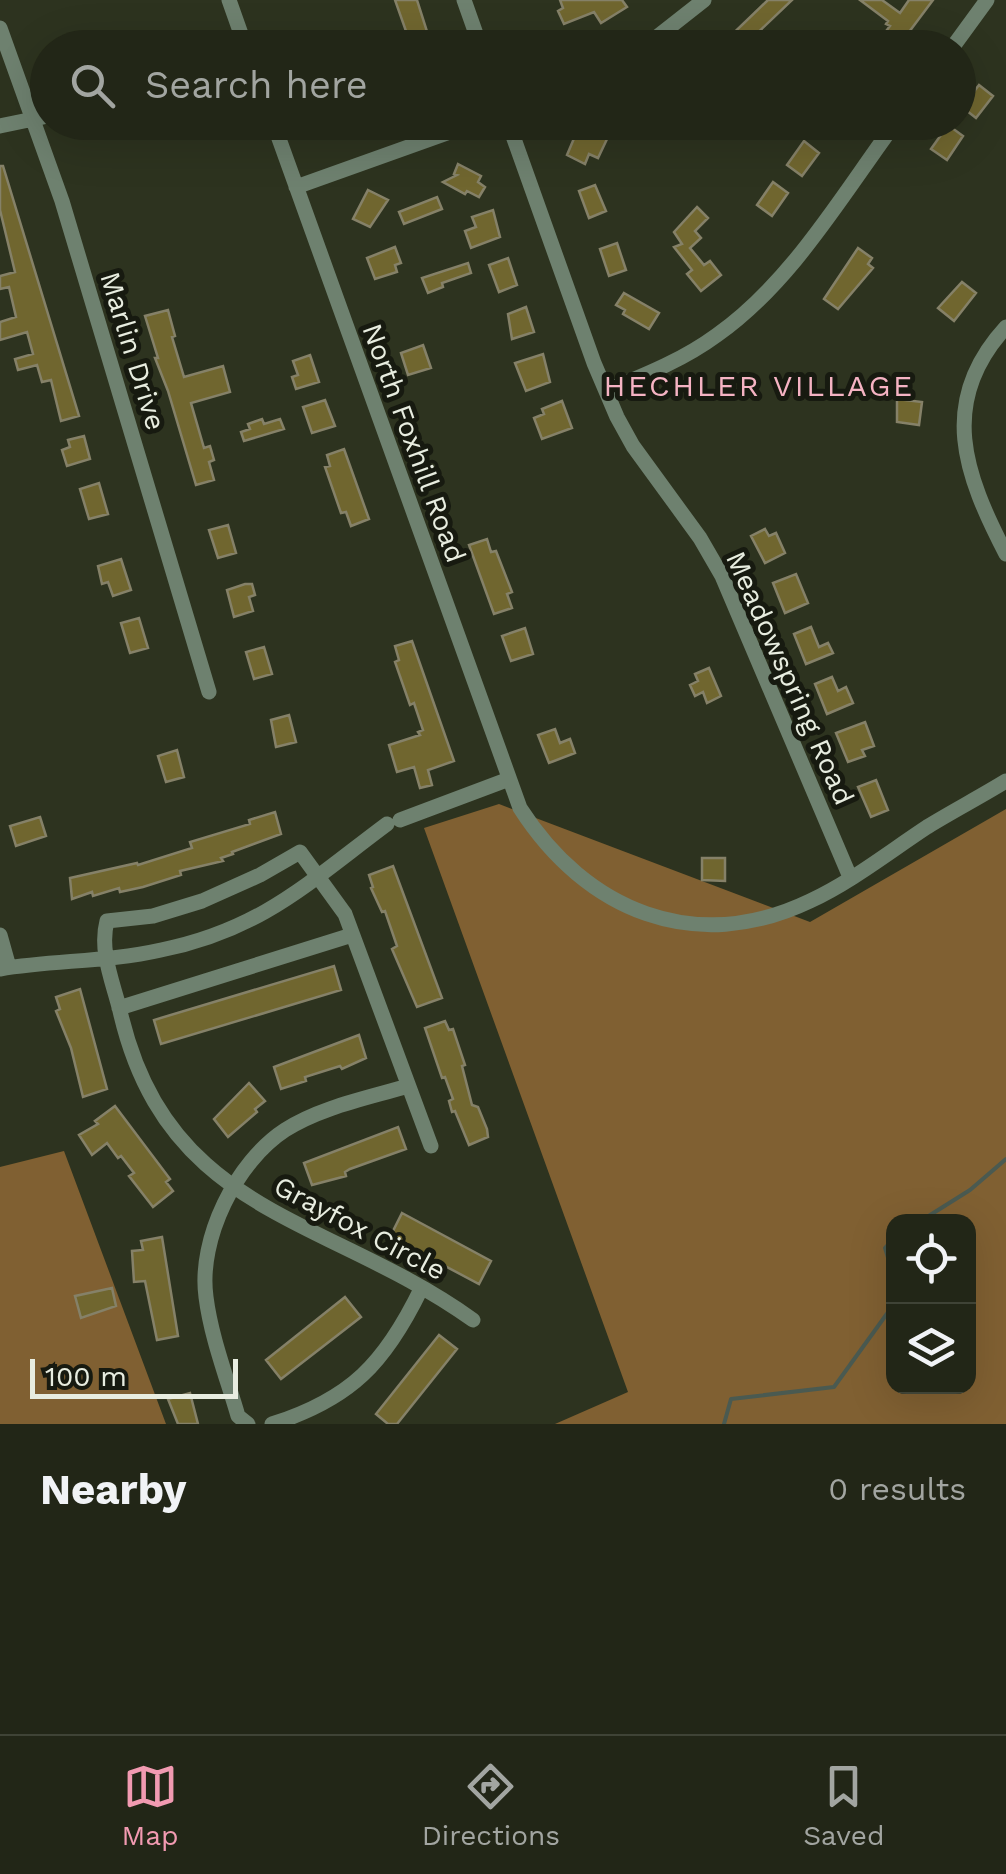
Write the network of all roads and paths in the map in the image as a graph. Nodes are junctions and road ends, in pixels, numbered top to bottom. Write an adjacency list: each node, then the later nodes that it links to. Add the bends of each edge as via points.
1 (229, 0): 6 (street)
2 (464, 0): 7 (street)
3 (704, 0): 8 (street)
4 (987, 0): 9 (street)
5 (0, 28): 10 (street, Marlin Drive)
6 (240, 30)
7 (475, 30)
8 (666, 30)
9 (965, 30)
10 (30, 96)
11 (30, 120): 12 (street)
12 (0, 126)
13 (46, 140): 22 (street, Marlin Drive)
14 (279, 140): 18 (street, North Foxhill Road)
15 (428, 140): 18 (street)
16 (515, 140): 20 (street, Meadowspring Road)
17 (883, 140): 20 (street, via 746,312 682,358)
18 (296, 187): 23 (street, North Foxhill Road)
19 (1006, 328): 21 (street, via 974,377 963,435 974,491)
20 (606, 391): 26 (street, Meadowspring Road, via 634,446 722,576)
21 (1006, 554)
22 (209, 692)
23 (509, 779): 25 (street, via 394,822); 26 (street, North Foxhill Road, via 535,832 581,880 658,918 740,923 810,901)
24 (1006, 780): 26 (street, North Foxhill Road)
25 (315, 870): 28 (street); 29 (street, via 271,910 221,933); 29 (street, via 296,852 202,901 107,922)
26 (850, 877)
27 (0, 935): 30 (street)
28 (352, 935): 31 (street); 32 (street)
29 (106, 958): 30 (street); 31 (street)
30 (5, 968)
31 (119, 1008): 34 (street, via 132,1057 174,1135)
32 (408, 1086): 33 (street); 34 (street, via 286,1129)
33 (430, 1146)
34 (235, 1187): 35 (street, Grayfox Circle); 37 (street, Grayfox Circle, via 209,1244 206,1298 238,1416)
35 (421, 1289): 36 (street, Grayfox Circle); 38 (street, via 401,1330 360,1379 317,1408)
36 (473, 1320)
37 (248, 1424)
38 (272, 1424)

